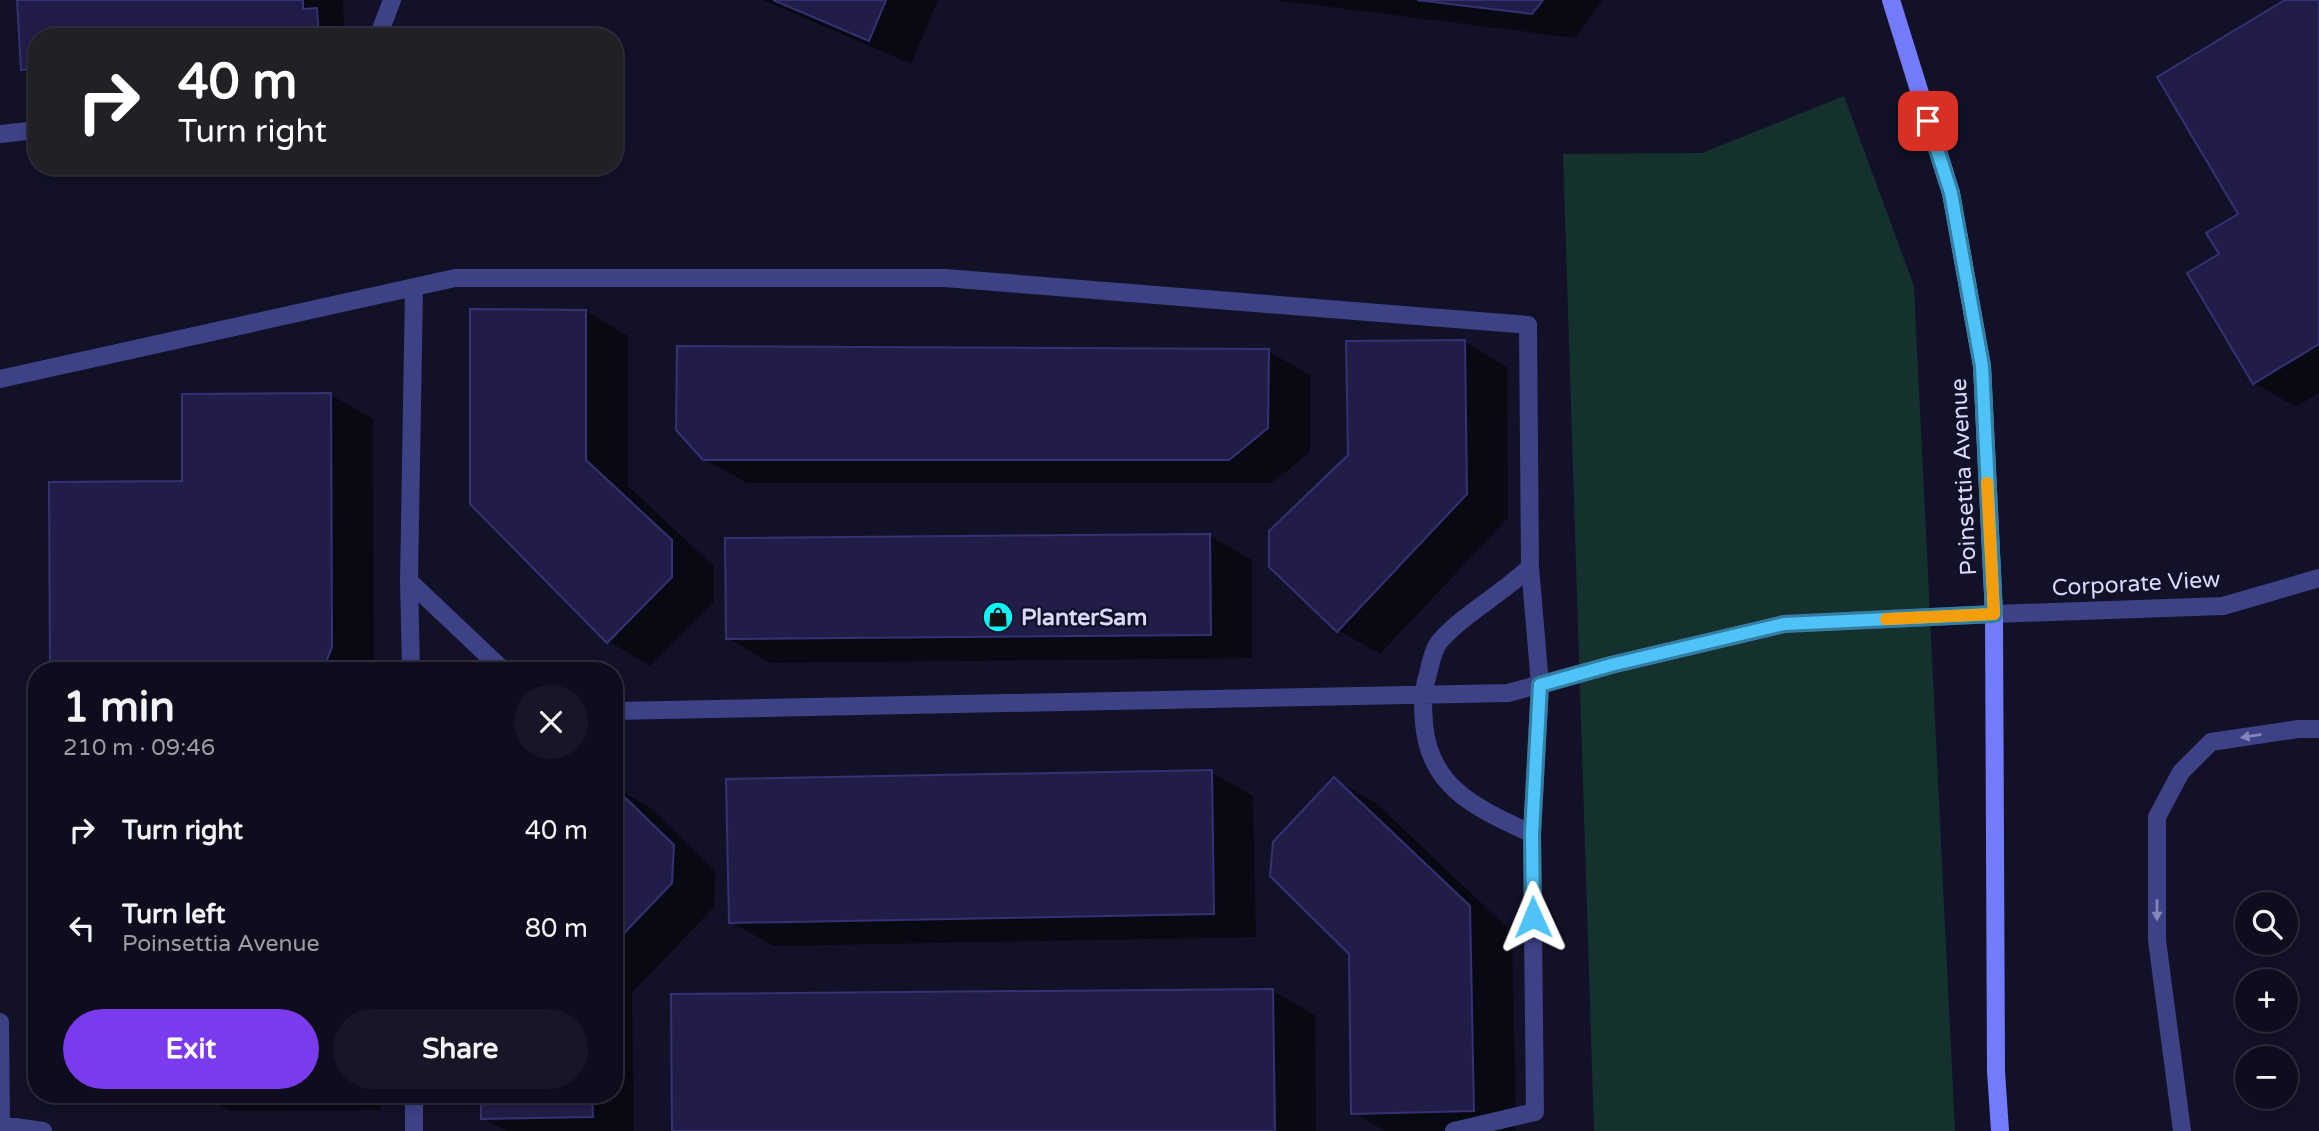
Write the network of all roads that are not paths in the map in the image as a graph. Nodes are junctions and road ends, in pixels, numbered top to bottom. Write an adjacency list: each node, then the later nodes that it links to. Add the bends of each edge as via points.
1 (393, 0): 3 (street)
2 (1891, 0): 11 (main road, Poinsettia Avenue, via 1951,193 1982,366)
3 (382, 28)
4 (28, 131): 5 (street)
5 (0, 134)
6 (414, 287): 7 (street); 8 (street, via 455,278 945,278 1528,325); 10 (street)
7 (0, 379)
8 (1530, 567): 14 (street); 15 (street, via 1437,643)
9 (2319, 578): 11 (street, Corporate View, via 2223,606)
10 (409, 582): 12 (street); 13 (street)
11 (1994, 614): 14 (street, Corporate View, via 1784,624); 24 (main road, Poinsettia Avenue)
12 (411, 662)
13 (494, 662)
14 (1540, 685): 15 (street, Corporate View, via 1508,694); 18 (street)
15 (1422, 695): 16 (street, Corporate View); 18 (street, via 1426,743 1437,769 1457,794)
16 (623, 711)
17 (2319, 729): 25 (street, one-way to 25, via 2211,743 2181,772 2157,817 2157,940)
18 (1532, 834): 23 (street, via 1535,1112)
19 (0, 1023): 21 (street, via 1,1125)
20 (414, 1103): 22 (street)
21 (43, 1131)
22 (414, 1131)
23 (1454, 1131)
24 (2000, 1131)
25 (2182, 1131)

